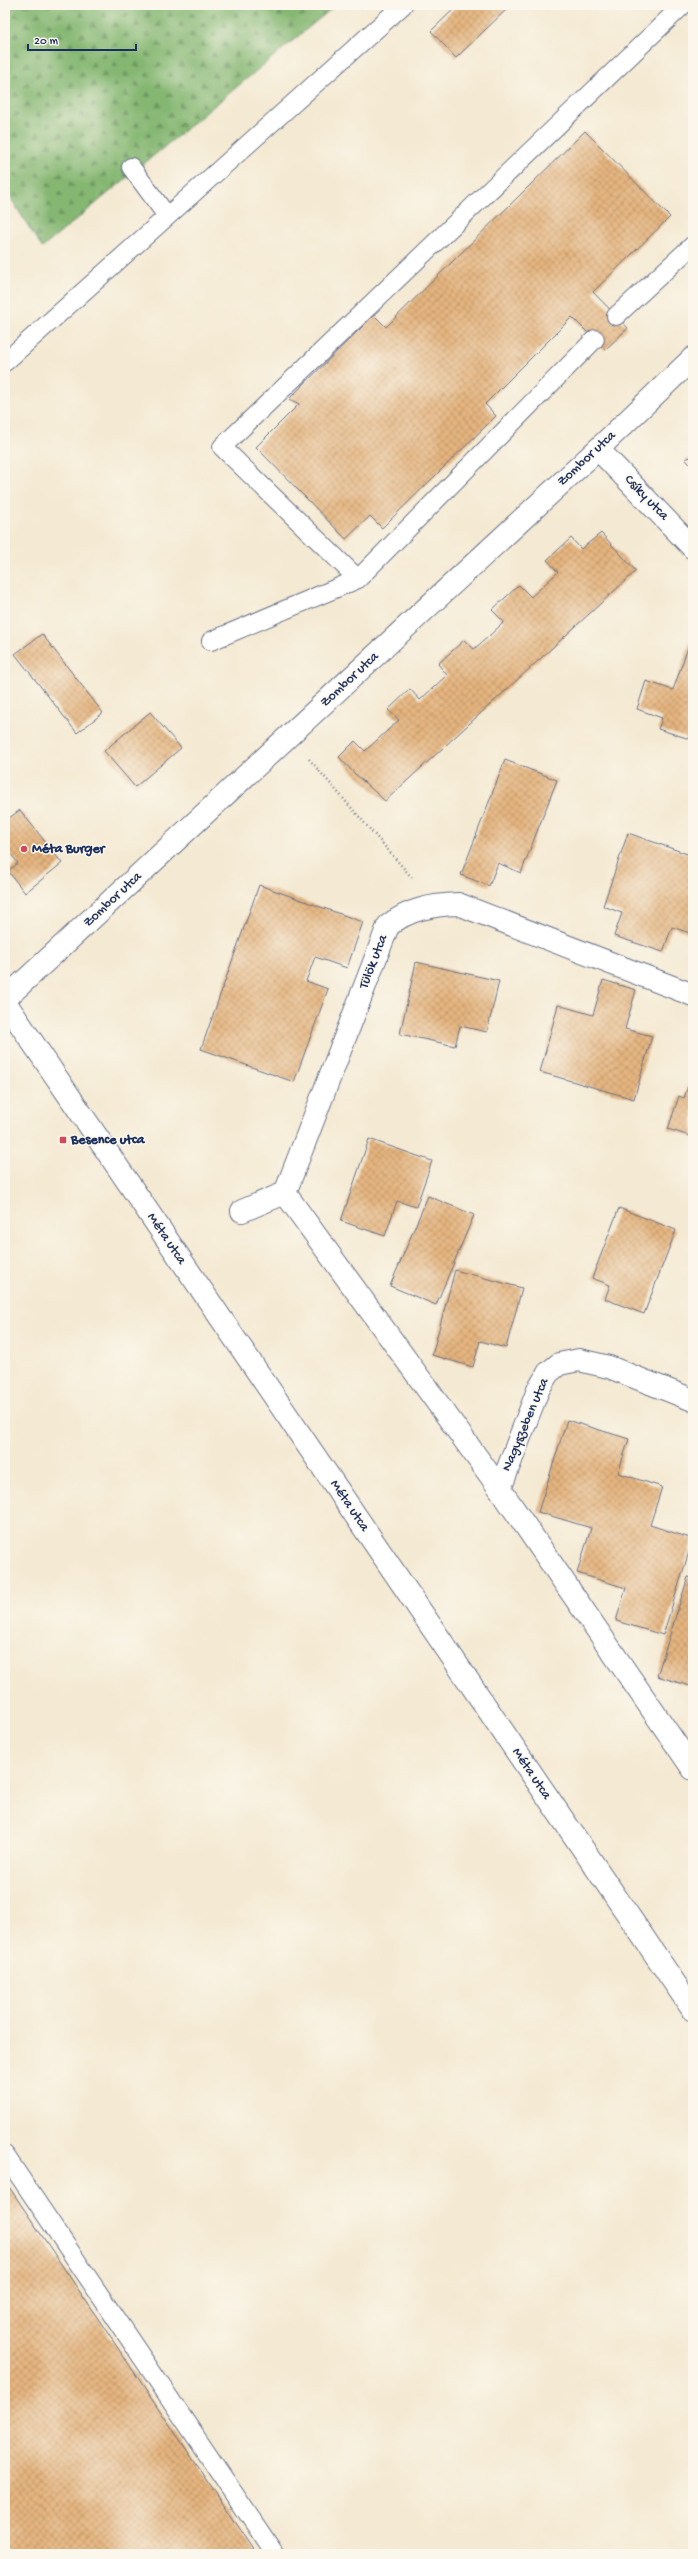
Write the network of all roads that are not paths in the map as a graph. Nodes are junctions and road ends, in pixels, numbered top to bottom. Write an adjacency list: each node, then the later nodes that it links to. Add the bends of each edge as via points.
1 (402, 5): 4 (lane)
2 (683, 5): 12 (lane, via 222,447)
3 (131, 168): 4 (lane)
4 (167, 216): 9 (lane)
5 (693, 245): 6 (lane)
6 (616, 316)
7 (595, 339): 12 (lane)
8 (693, 358): 10 (street, Zombor utca)
9 (5, 362)
10 (598, 449): 11 (street, Csíky utca); 15 (street, Zombor utca)
11 (693, 548)
12 (358, 579): 13 (lane)
13 (211, 641)
14 (693, 995): 16 (street, Tülök utca, via 458,904 433,905 397,918 388,926)
15 (5, 1000): 21 (street, Méta utca)
16 (285, 1193): 17 (street); 19 (street)
17 (242, 1211)
18 (693, 1400): 19 (street, Nagyszeben utca, via 608,1367 579,1360 559,1364 548,1373 538,1390)
19 (500, 1489): 20 (street)
20 (693, 1769)
21 (693, 2010)
22 (5, 2155): 23 (lane)
23 (275, 2554)

